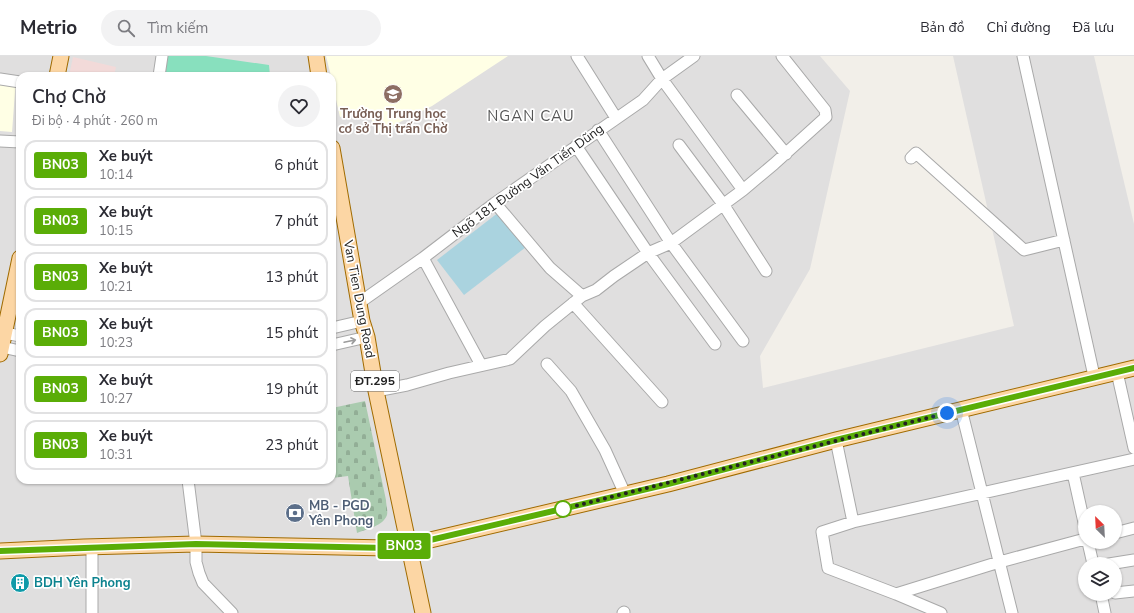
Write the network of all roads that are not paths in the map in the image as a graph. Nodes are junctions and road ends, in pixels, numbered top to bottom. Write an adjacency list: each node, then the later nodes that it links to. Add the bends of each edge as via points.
1 (61, 56): 9 (main road)
2 (162, 56): 10 (street)
3 (316, 56): 11 (main road)
4 (577, 56): 16 (street)
5 (648, 56): 13 (street)
6 (694, 56): 13 (street, Ngõ 181 Đường Văn Tiến Dũng)
7 (782, 56): 22 (street, via 825,110 826,117)
8 (1023, 56): 28 (street)
9 (58, 72)
10 (160, 72)
11 (318, 72)
12 (0, 79): 14 (street)
13 (662, 79): 16 (street, Ngõ 181 Đường Văn Tiến Dũng, via 643,100); 25 (street)
14 (16, 81)
15 (737, 95): 22 (street)
16 (616, 118): 17 (street, Ngõ 181 Đường Văn Tiến Dũng)
17 (598, 130): 21 (street, Ngõ 181 Đường Văn Tiến Dũng); 29 (street)
18 (0, 141): 19 (street)
19 (16, 142)
20 (679, 145): 27 (street)
21 (576, 146): 26 (street, Ngõ 181 Đường Văn Tiến Dũng); 30 (street)
22 (786, 154): 25 (street)
23 (911, 158): 28 (street, via 916,153 1024,250)
24 (336, 171): 35 (main road, Van Tien Dung Road / ĐT.295)
25 (742, 190): 27 (street)
26 (495, 203): 31 (street, Ngõ 181 Đường Văn Tiến Dũng); 34 (street, via 550,268)
27 (723, 204): 29 (street); 32 (street)
28 (1064, 240): 49 (street)
29 (671, 243): 30 (street); 40 (street)
30 (648, 253): 34 (street, via 596,290); 43 (street)
31 (423, 258): 35 (street, Ngõ 181 Đường Văn Tiến Dũng); 46 (street)
32 (766, 271)
33 (16, 284): 41 (main road)
34 (582, 296): 36 (street)
35 (359, 303): 37 (main road, Van Tien Dung Road / ĐT.295)
36 (573, 303): 46 (street, via 544,326 510,359); 51 (street)
37 (362, 321): 38 (street); 39 (main road, Van Tien Dung Road / ĐT.295)
38 (336, 327)
39 (367, 337): 42 (street, one-way to 39); 50 (main road, Van Tien Dung Road / ĐT.295)
40 (743, 341)
41 (7, 343): 44 (street)
42 (336, 344)
43 (715, 344)
44 (16, 349)
45 (547, 364): 58 (street, via 571,391 605,450)
46 (482, 365): 50 (street)
47 (1134, 368): 48 (main road)
48 (1117, 372): 49 (main road); 54 (street)
49 (1094, 376): 52 (main road)
50 (376, 391): 66 (main road, Van Tien Dung Road / ĐT.295)
51 (662, 402)
52 (961, 409): 53 (main road); 59 (street)
53 (836, 440): 58 (main road); 61 (street)
54 (1134, 448)
55 (1134, 459): 56 (street)
56 (1073, 473): 59 (street); 60 (street)
57 (188, 484): 65 (street)
58 (625, 494): 66 (main road)
59 (982, 494): 61 (street); 71 (street)
60 (1080, 505)
61 (853, 522): 74 (street, via 822,532 828,568)
62 (1134, 528): 63 (street)
63 (1122, 531)
64 (1078, 541): 71 (street)
65 (196, 544): 66 (main road, via 388,548); 67 (main road); 77 (street, via 196,562 203,583)
66 (409, 545): 78 (main road, Van Tien Dung Road / ĐT.295)
67 (92, 547): 68 (main road); 76 (street)
68 (0, 551)
69 (1134, 560): 70 (street)
70 (1122, 562)
71 (1000, 563): 74 (street); 80 (street)
72 (1134, 591): 73 (street)
73 (1122, 592)
74 (896, 594): 79 (street)
75 (1103, 601): 81 (street)
76 (92, 613)
77 (232, 613)
78 (423, 613)
79 (941, 613)
80 (1012, 613)
81 (1105, 613)

